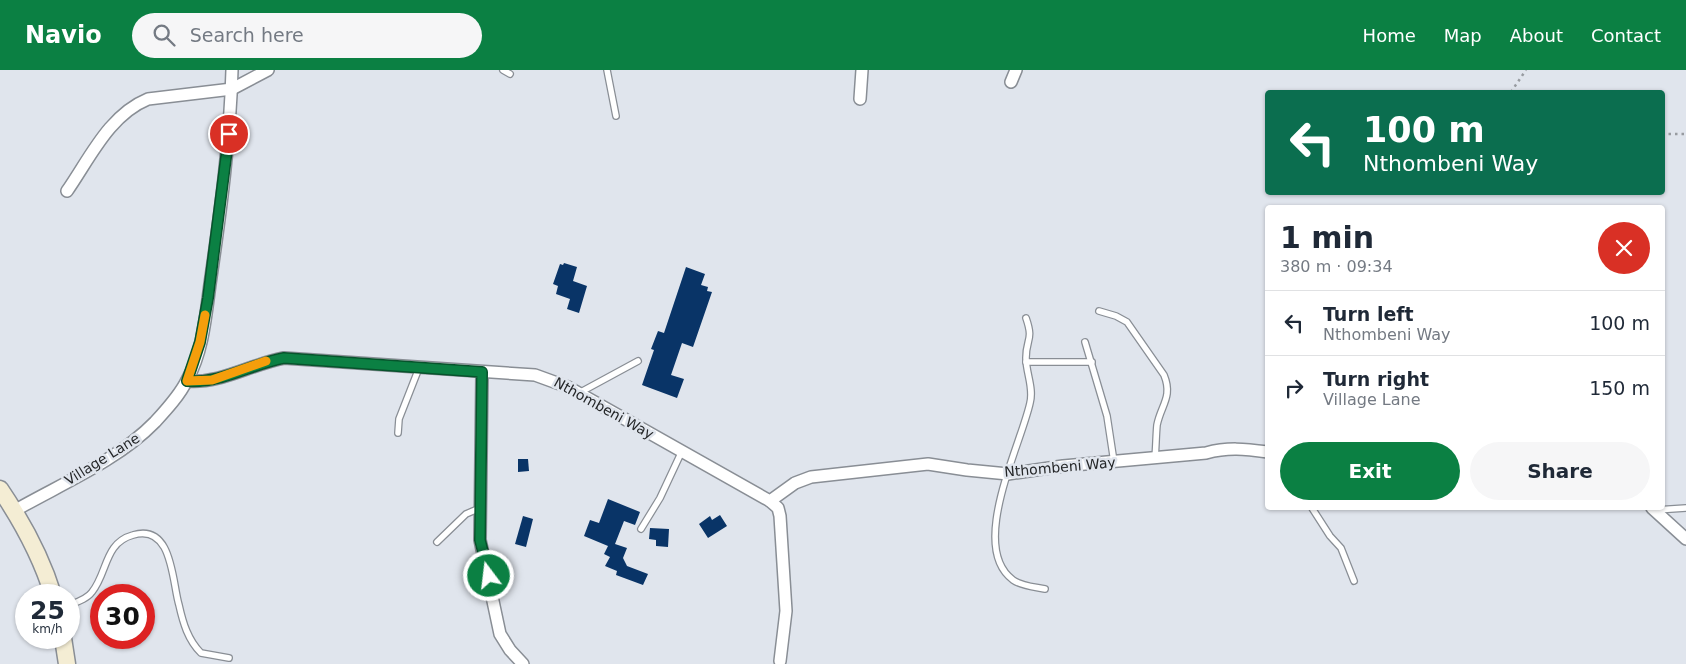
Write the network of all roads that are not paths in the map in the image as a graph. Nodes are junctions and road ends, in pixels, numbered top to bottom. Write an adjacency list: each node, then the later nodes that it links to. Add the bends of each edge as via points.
1 (232, 70): 9 (street, Village Lane)
2 (268, 70): 9 (street)
3 (503, 70): 7 (lane)
4 (607, 70): 11 (lane)
5 (862, 70): 10 (street)
6 (1016, 70): 8 (street)
7 (510, 74)
8 (1011, 82)
9 (232, 89): 12 (street, via 148,99 136,104 112,125); 21 (street, Village Lane, via 228,150 210,289 200,342)
10 (860, 99)
11 (616, 116)
12 (67, 191)
13 (1099, 312): 26 (lane, via 1127,322 1168,384 1168,395 1158,425)
14 (1026, 318): 17 (lane, via 1031,333)
15 (1085, 342): 18 (lane)
16 (638, 362): 22 (lane)
17 (1026, 362): 18 (lane); 28 (lane, via 1031,402)
18 (1092, 362): 27 (lane, via 1107,416)
19 (419, 368): 20 (street, Nthombeni Way); 21 (street, Nthombeni Way, via 284,358 265,361 212,380); 23 (lane, via 399,419)
20 (482, 372): 22 (street, Nthombeni Way, via 535,375); 31 (street)
21 (187, 381): 36 (street, Village Lane, via 140,436)
22 (579, 393): 24 (street, Nthombeni Way)
23 (398, 433)
24 (682, 451): 30 (street, Nthombeni Way); 37 (lane)
25 (1265, 452): 26 (street, Nthombeni Way, via 1238,448)
26 (1155, 458): 27 (street, Nthombeni Way)
27 (1114, 462): 28 (street, Nthombeni Way)
28 (1008, 474): 30 (street, Nthombeni Way, via 928,464 887,468 802,479); 42 (lane, via 997,514 995,551 1003,569 1014,581)
29 (0, 489): 36 (street)
30 (770, 500): 46 (street, via 778,508 780,516 786,611)
31 (480, 508): 39 (lane, via 466,514); 48 (street, via 480,540 500,634)
32 (1686, 508): 33 (lane)
33 (1665, 509)
34 (1313, 510): 40 (lane, via 1342,548)
35 (1655, 510): 38 (street)
36 (14, 511): 41 (street, via 44,567)
37 (641, 529)
38 (1686, 539)
39 (437, 542)
40 (1354, 581)
41 (49, 584)
42 (1045, 589)
43 (80, 600): 45 (lane, via 93,592 108,554 118,543 135,534 154,537 166,550 171,563 178,603 189,638 201,653)
44 (65, 649): 47 (street)
45 (228, 658)
46 (780, 661)
47 (67, 664)
48 (523, 664)

